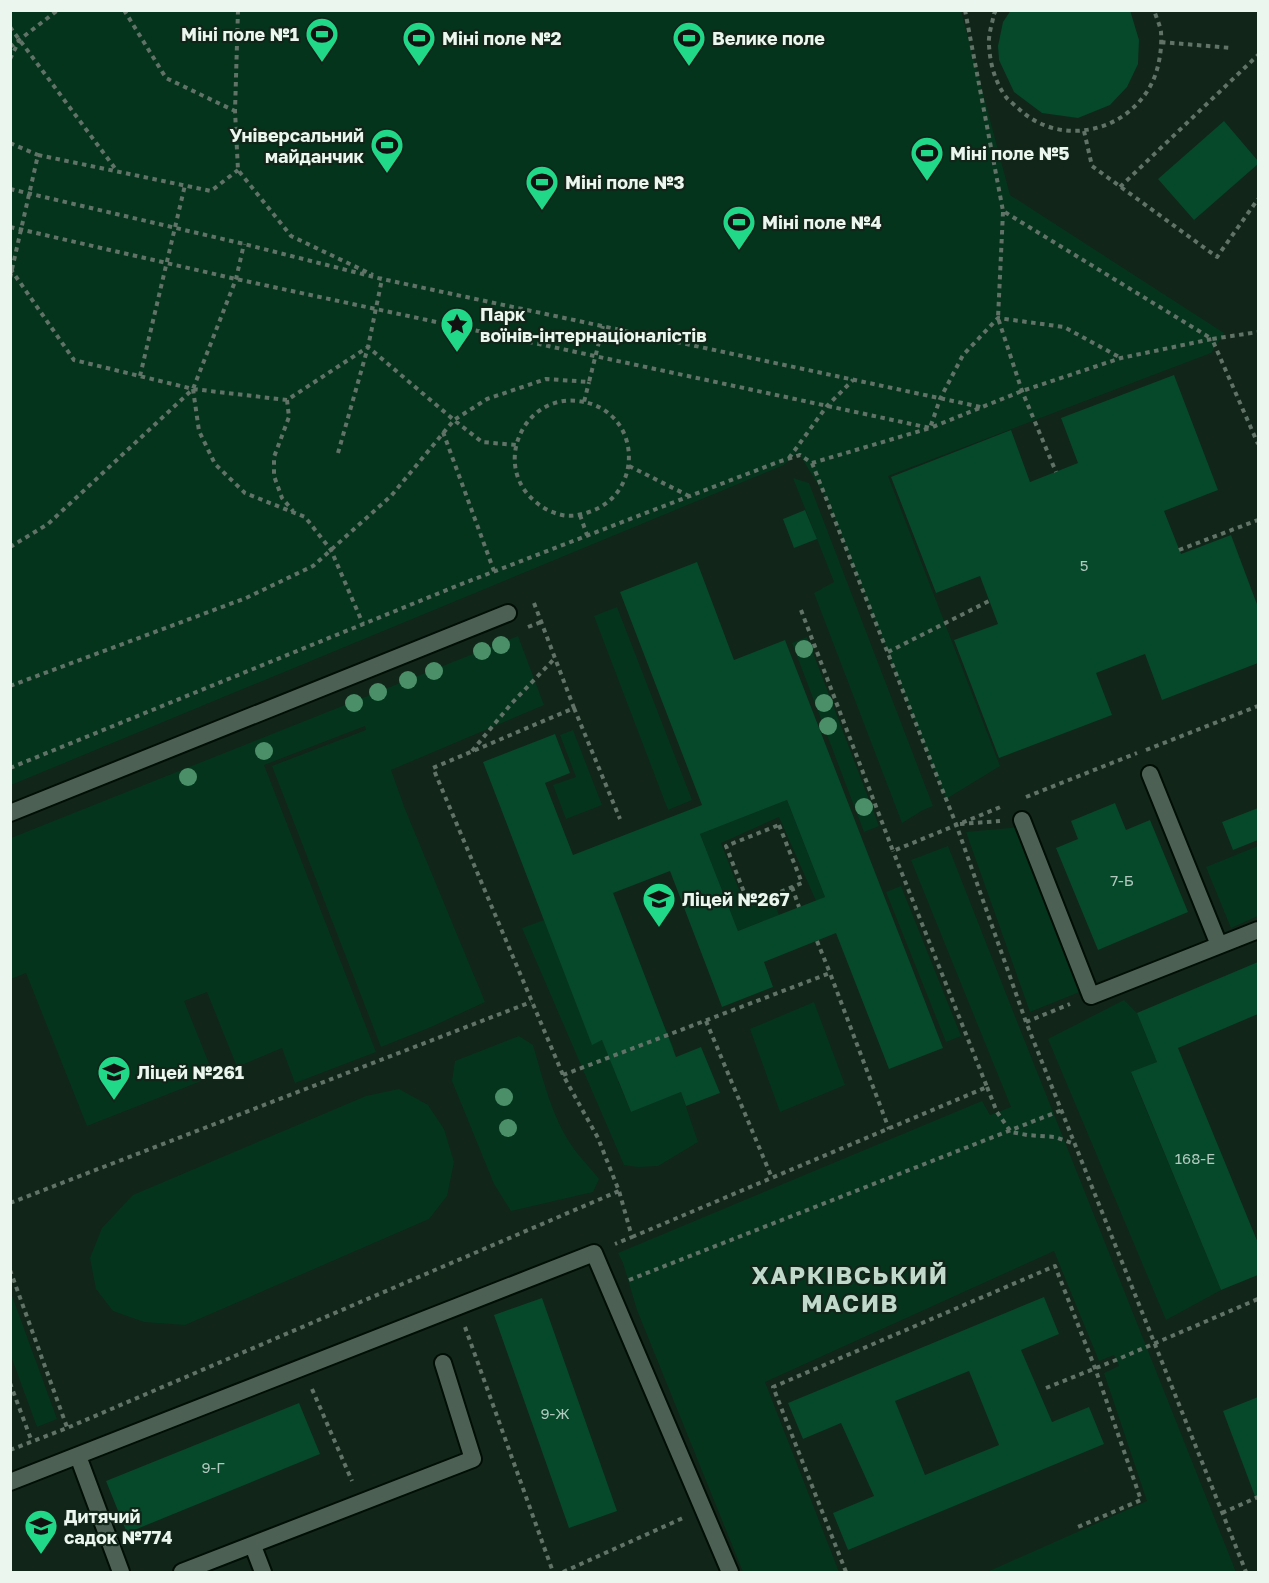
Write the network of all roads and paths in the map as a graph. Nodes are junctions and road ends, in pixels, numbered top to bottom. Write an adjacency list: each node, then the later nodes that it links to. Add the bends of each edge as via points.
1 (58, 10): 8 (path)
2 (124, 10): 14 (path, via 166,78)
3 (238, 10): 14 (path)
4 (965, 10): 25 (path)
5 (996, 10): 15 (path, via 988,43 993,72 1006,98 1028,117 1055,129)
6 (1154, 10): 9 (path)
7 (10, 27): 8 (path)
8 (20, 40): 10 (path); 13 (path); 19 (path)
9 (1161, 42): 11 (path); 15 (path, via 1151,86 1134,108 1111,123)
10 (10, 47)
11 (1231, 48)
12 (1258, 56): 21 (path)
13 (10, 59)
14 (235, 111): 18 (path)
15 (1084, 131): 21 (path, via 1092,166)
16 (10, 143): 17 (path)
17 (38, 155): 19 (path); 23 (path)
18 (238, 170): 20 (path, via 211,190); 34 (path, via 291,236)
19 (117, 171): 20 (path)
20 (185, 185): 27 (path)
21 (1120, 187): 24 (path, via 1217,257)
22 (10, 189): 23 (path)
23 (30, 194): 27 (path); 28 (path)
24 (1258, 199)
25 (1003, 211): 36 (path); 39 (path)
26 (10, 227): 28 (path)
27 (175, 228): 29 (path); 30 (path)
28 (21, 230): 30 (path); 31 (path)
29 (244, 244): 33 (path); 34 (path)
30 (166, 263): 33 (path); 43 (path)
31 (11, 272): 32 (path); 43 (path, via 74,360)
32 (10, 278)
33 (236, 279): 35 (path); 46 (path)
34 (382, 279): 35 (path); 37 (path)
35 (376, 309): 40 (path); 41 (path)
36 (998, 318): 42 (path, via 1064,327); 47 (path); 48 (path, via 963,355)
37 (603, 326): 41 (path); 44 (path)
38 (1258, 332): 39 (path)
39 (1212, 339): 42 (path); 57 (path)
40 (368, 347): 49 (path); 53 (path); 58 (path)
41 (596, 356): 45 (path); 51 (path)
42 (1121, 358): 47 (path)
43 (140, 376): 46 (path)
44 (853, 380): 48 (path); 51 (path)
45 (589, 382): 50 (path); 53 (path, via 546,379 488,399)
46 (193, 389): 49 (path); 64 (path, via 199,431 215,464 246,493); 68 (path, via 48,525)
47 (1022, 391): 52 (path); 62 (path)
48 (940, 399): 52 (path); 54 (path)
49 (287, 400): 64 (path, via 289,417 274,458 274,477 282,498)
50 (584, 402): 56 (path, via 554,403 537,412); 61 (path, via 610,414 622,429 629,447)
51 (827, 406): 54 (path); 59 (path)
52 (982, 407): 54 (path)
53 (454, 420): 55 (path); 56 (path, via 482,442)
54 (930, 428): 60 (path)
55 (443, 432): 69 (path, via 391,496); 71 (path)
56 (516, 444): 65 (path, via 514,464 530,497 561,515)
57 (1258, 444)
58 (338, 453)
59 (788, 459): 60 (path, via 800,455); 63 (path)
60 (812, 463): 77 (path)
61 (629, 466): 63 (path); 65 (path, via 624,484 613,499)
62 (1056, 472)
63 (689, 496): 67 (path)
64 (294, 513): 69 (path, via 305,517)
65 (580, 515): 67 (path)
66 (1258, 520): 70 (path)
67 (587, 535): 71 (path)
68 (10, 548)
69 (331, 550): 76 (path); 79 (path, via 313,566 246,598)
70 (1179, 550)
71 (494, 571): 76 (path)
72 (989, 601): 77 (path)
73 (534, 603): 78 (path)
74 (801, 610): 91 (path)
75 (508, 613): 87 (lane)
76 (363, 624): 83 (path)
77 (888, 652): 90 (path)
78 (555, 658): 81 (path); 82 (path)
79 (10, 686)
80 (1258, 705): 85 (path)
81 (574, 708): 82 (path); 88 (path)
82 (472, 752): 99 (path, via 433,768)
83 (10, 768)
84 (1150, 774): 96 (lane)
85 (1021, 799)
86 (1010, 803): 90 (path)
87 (10, 813)
88 (620, 819)
89 (1022, 820): 90 (path); 98 (lane)
90 (956, 824): 91 (path); 101 (path)
91 (893, 851): 103 (path)
92 (792, 887): 92 (path, via 802,883 779,825 726,846 749,905); 93 (path)
93 (799, 907)
94 (1258, 930): 96 (lane)
95 (817, 941): 97 (path)
96 (1219, 945): 98 (lane)
97 (831, 973): 100 (path); 105 (path)
98 (1091, 996): 101 (path)
99 (531, 1002): 102 (path); 110 (path)
100 (706, 1021): 102 (path); 108 (path)
101 (1026, 1022): 104 (path)
102 (562, 1075): 109 (path, via 598,1138)
103 (987, 1087): 105 (path); 106 (path, via 997,1112)
104 (1062, 1110): 106 (path); 107 (path)
105 (889, 1128): 108 (path)
106 (1011, 1131): 107 (path); 114 (path)
107 (1075, 1144): 117 (path)
108 (772, 1178): 111 (path)
109 (619, 1191): 111 (path); 123 (path)
110 (10, 1203)
111 (632, 1238): 112 (path)
112 (594, 1253): 114 (lane); 126 (lane)
113 (10, 1270): 123 (path)
114 (609, 1288): 130 (lane)
115 (1258, 1299): 117 (path)
116 (464, 1323): 137 (path)
117 (1155, 1344): 119 (path); 131 (path)
118 (443, 1363): 129 (lane, via 473,1459)
119 (1095, 1368): 122 (path); 132 (path, via 1141,1500); 140 (path, via 1055,1266 772,1387)
120 (10, 1383): 124 (path)
121 (311, 1385): 129 (path)
122 (1046, 1388)
123 (68, 1428): 124 (path); 126 (path)
124 (32, 1442): 125 (path)
125 (10, 1450)
126 (78, 1456): 127 (lane); 134 (lane)
127 (10, 1482)
128 (1258, 1497): 131 (path)
129 (362, 1503): 133 (lane)
130 (703, 1509): 138 (path); 139 (lane)
131 (1222, 1513): 141 (path)
132 (1078, 1527)
133 (253, 1546): 135 (lane); 136 (lane)
134 (121, 1572)
135 (182, 1572)
136 (263, 1572)
137 (553, 1572)
138 (563, 1572)
139 (730, 1572)
140 (846, 1572)
141 (1246, 1572)

